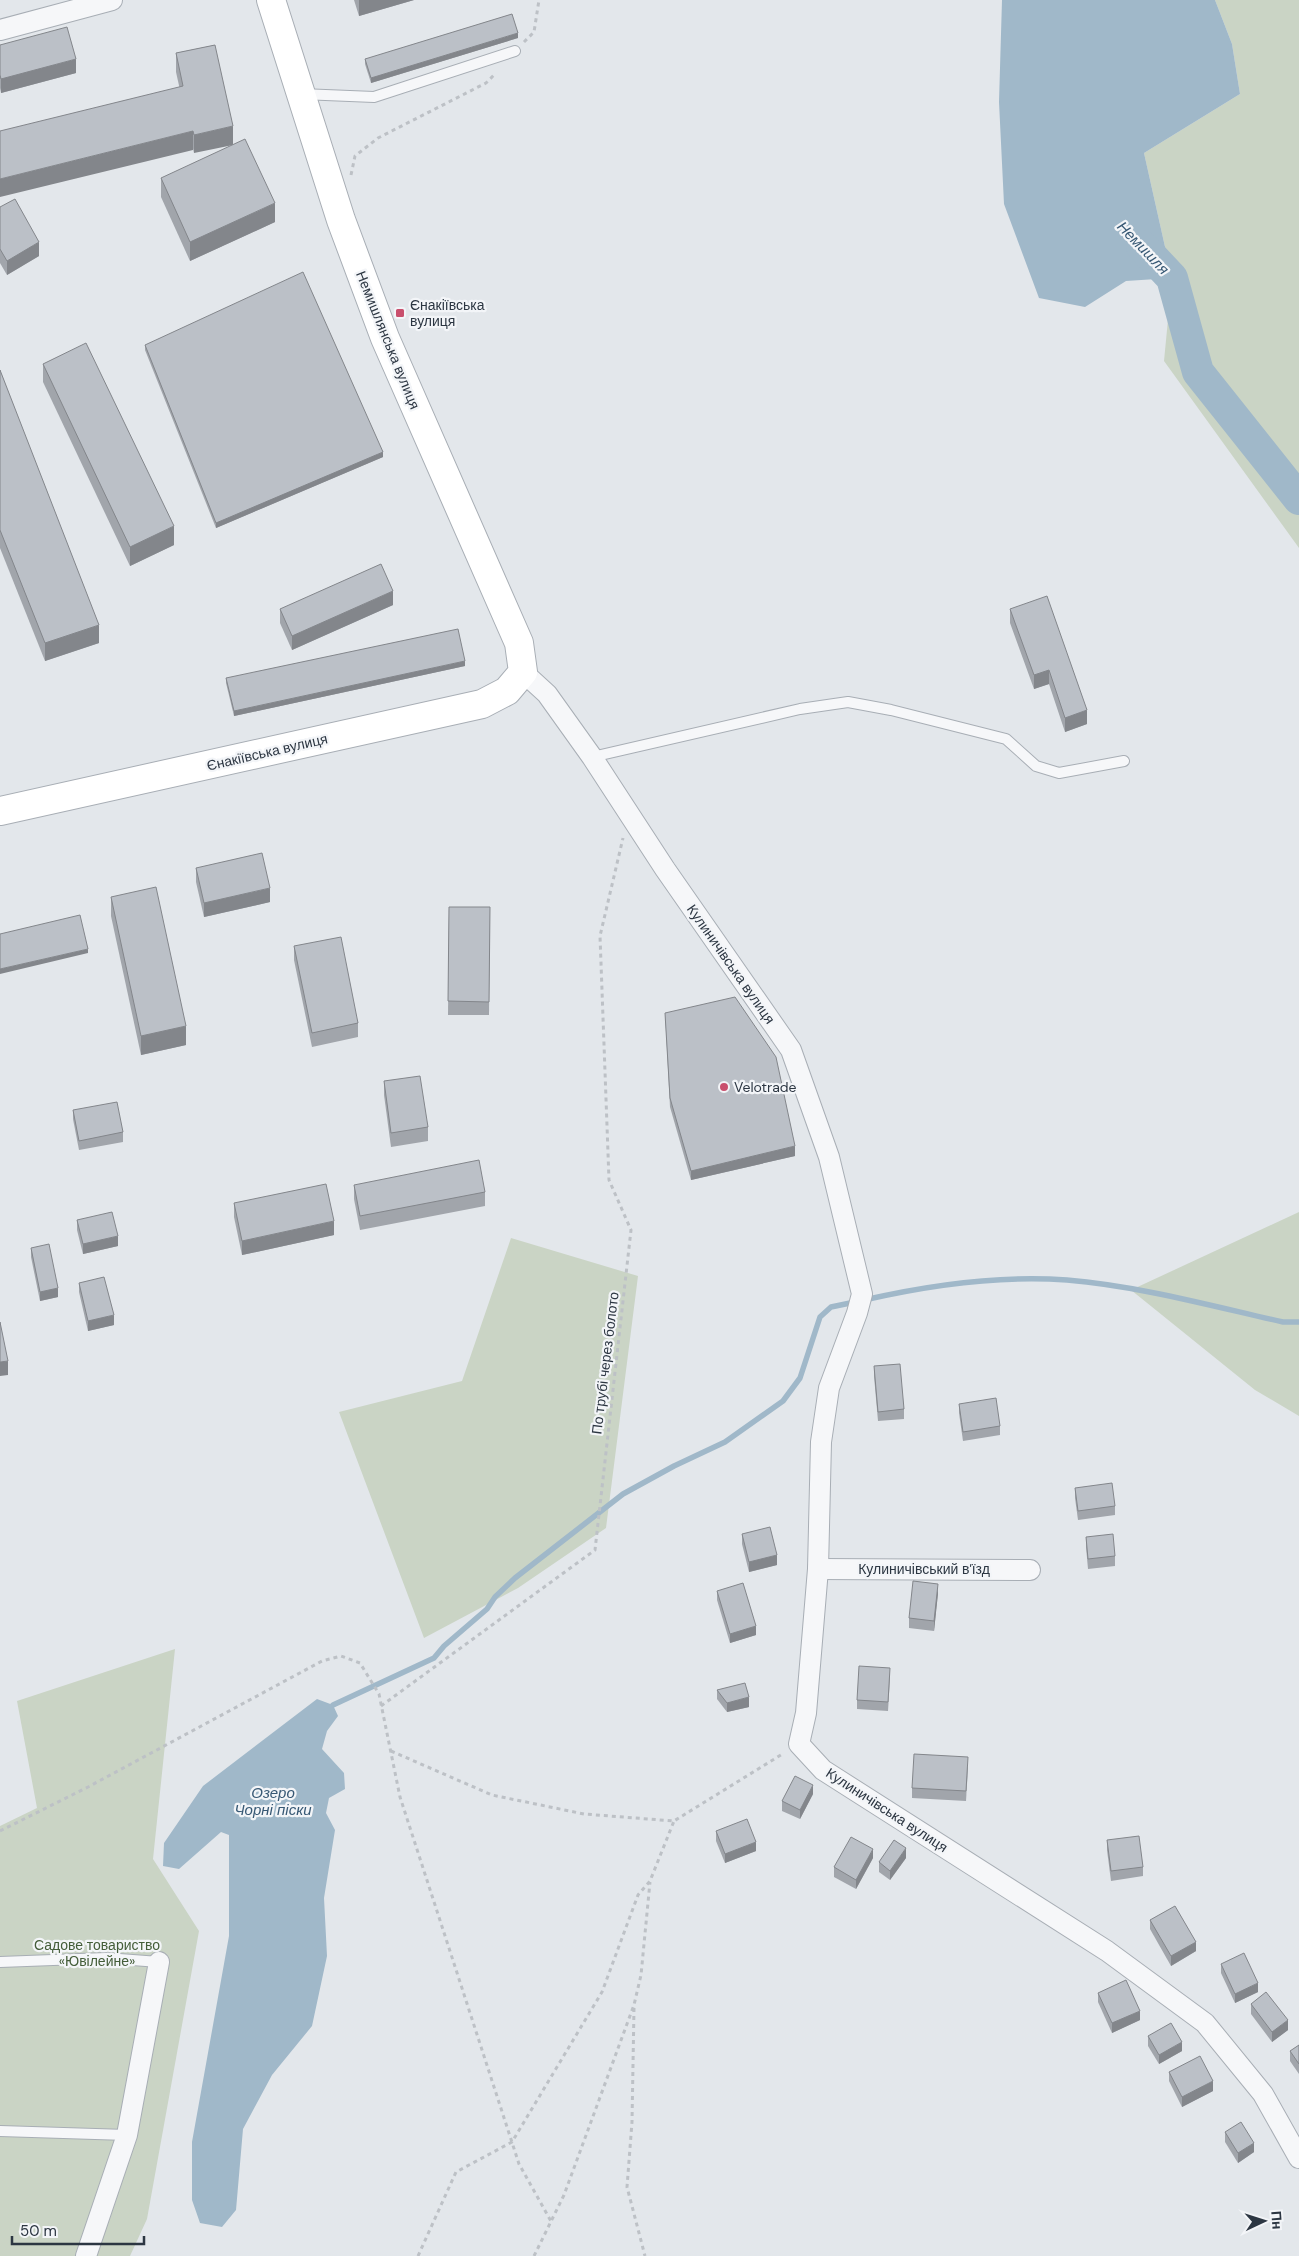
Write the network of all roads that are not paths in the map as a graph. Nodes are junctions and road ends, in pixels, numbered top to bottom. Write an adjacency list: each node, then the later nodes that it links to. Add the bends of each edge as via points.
1 (112, 0): 3 (street)
2 (271, 0): 5 (street, Немишлянська вулиця)
3 (0, 30)
4 (516, 51): 5 (lane, via 374,97)
5 (300, 94): 6 (street, Немишлянська вулиця, via 341,220 385,338 519,643)
6 (523, 672): 7 (street, Кулиничівська вулиця, via 547,694); 9 (street, Єнакіївська вулиця, via 507,691 482,704)
7 (592, 757): 8 (lane, via 800,709 848,702 892,710 1006,740 1036,766 1059,773); 10 (street, Кулиничівська вулиця, via 791,1050 829,1157 859,1304 828,1397 821,1442)
8 (1124, 761)
9 (0, 811)
10 (818, 1569): 11 (street, Кулиничівський в'їзд); 16 (street, Кулиничівська вулиця, via 806,1713 799,1744 823,1770 1107,1951 1206,2023 1263,2094)
11 (1030, 1570)
12 (0, 1962): 13 (lane, via 106,1958)
13 (159, 1962): 15 (street)
14 (0, 2131): 15 (lane)
15 (127, 2135): 17 (street)
16 (1299, 2158)
17 (86, 2256)

